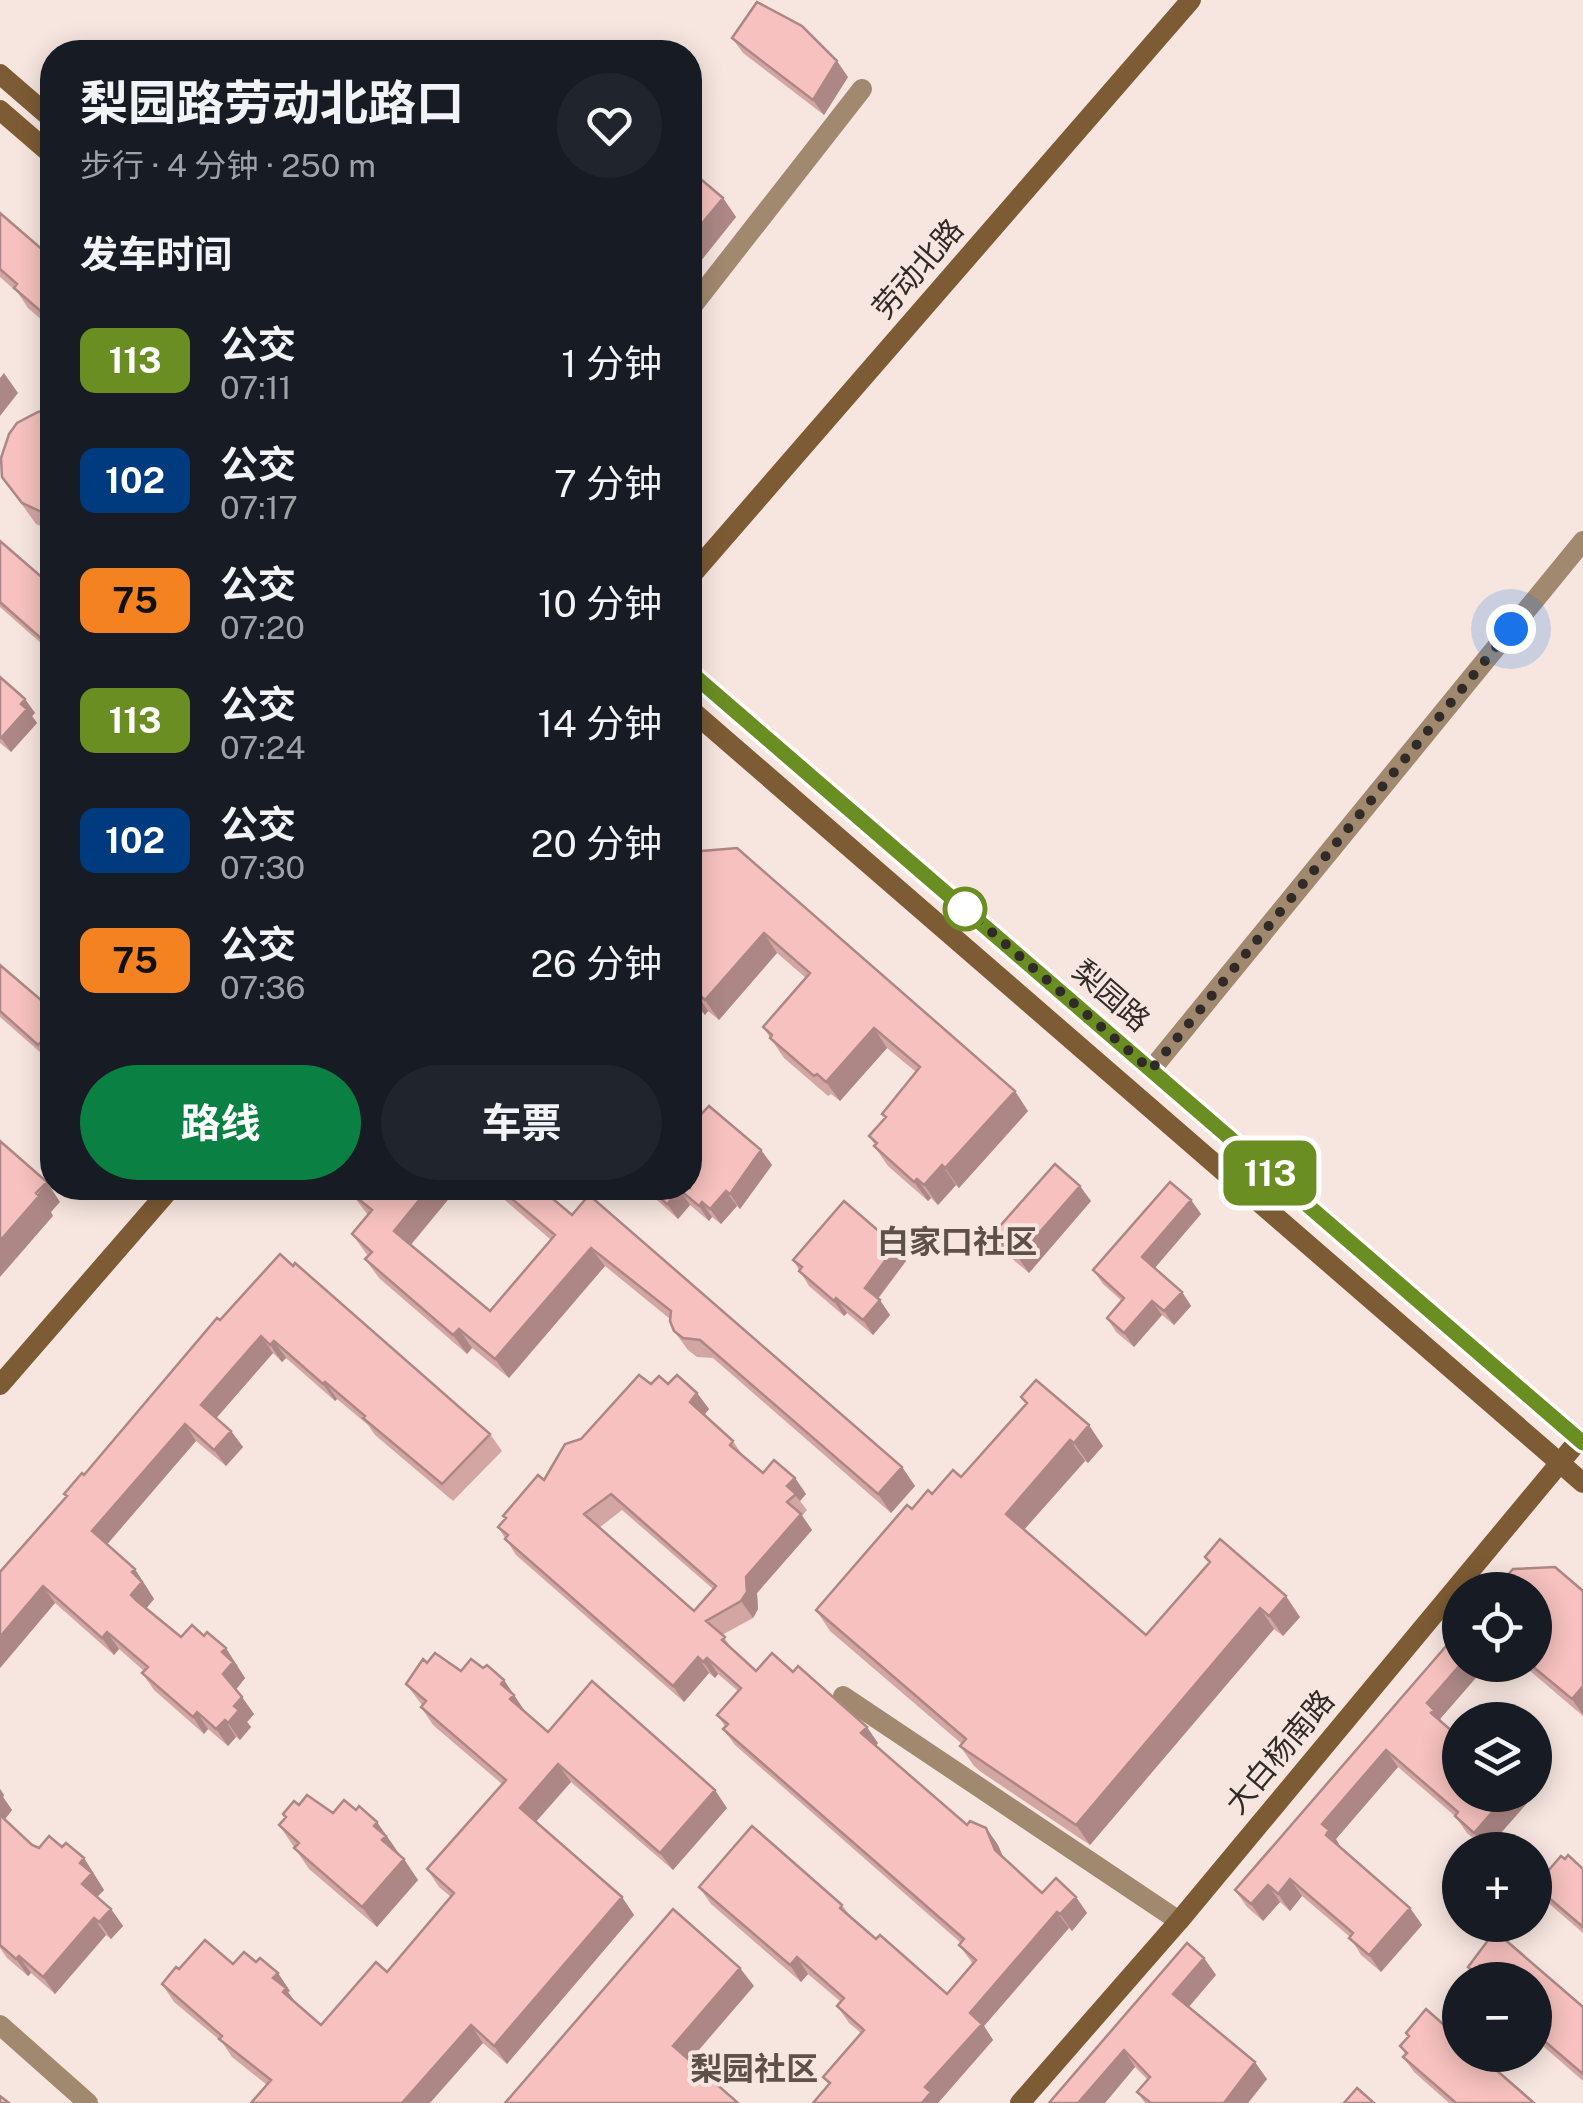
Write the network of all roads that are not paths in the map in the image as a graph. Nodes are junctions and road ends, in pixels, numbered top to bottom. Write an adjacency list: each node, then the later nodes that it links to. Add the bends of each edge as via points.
1 (1190, 0): 9 (main road, 劳动北路)
2 (0, 74): 4 (main road)
3 (862, 90): 7 (street)
4 (40, 109)
5 (0, 110): 6 (main road)
6 (40, 145)
7 (702, 294)
8 (1583, 541): 12 (street)
9 (702, 564)
10 (702, 682): 12 (main road, 梨园路)
11 (702, 719): 16 (main road, 梨园路)
12 (1151, 1070): 15 (main road, 梨园路)
13 (162, 1200): 14 (main road)
14 (0, 1385)
15 (1582, 1439): 16 (main road, 大白杨南路)
16 (1559, 1462): 17 (main road, 梨园路); 19 (main road, 大白杨南路)
17 (1583, 1483)
18 (843, 1696): 19 (street)
19 (1179, 1922): 22 (main road, 大白杨南路)
20 (0, 2025): 21 (street)
21 (88, 2103)
22 (1020, 2103)

